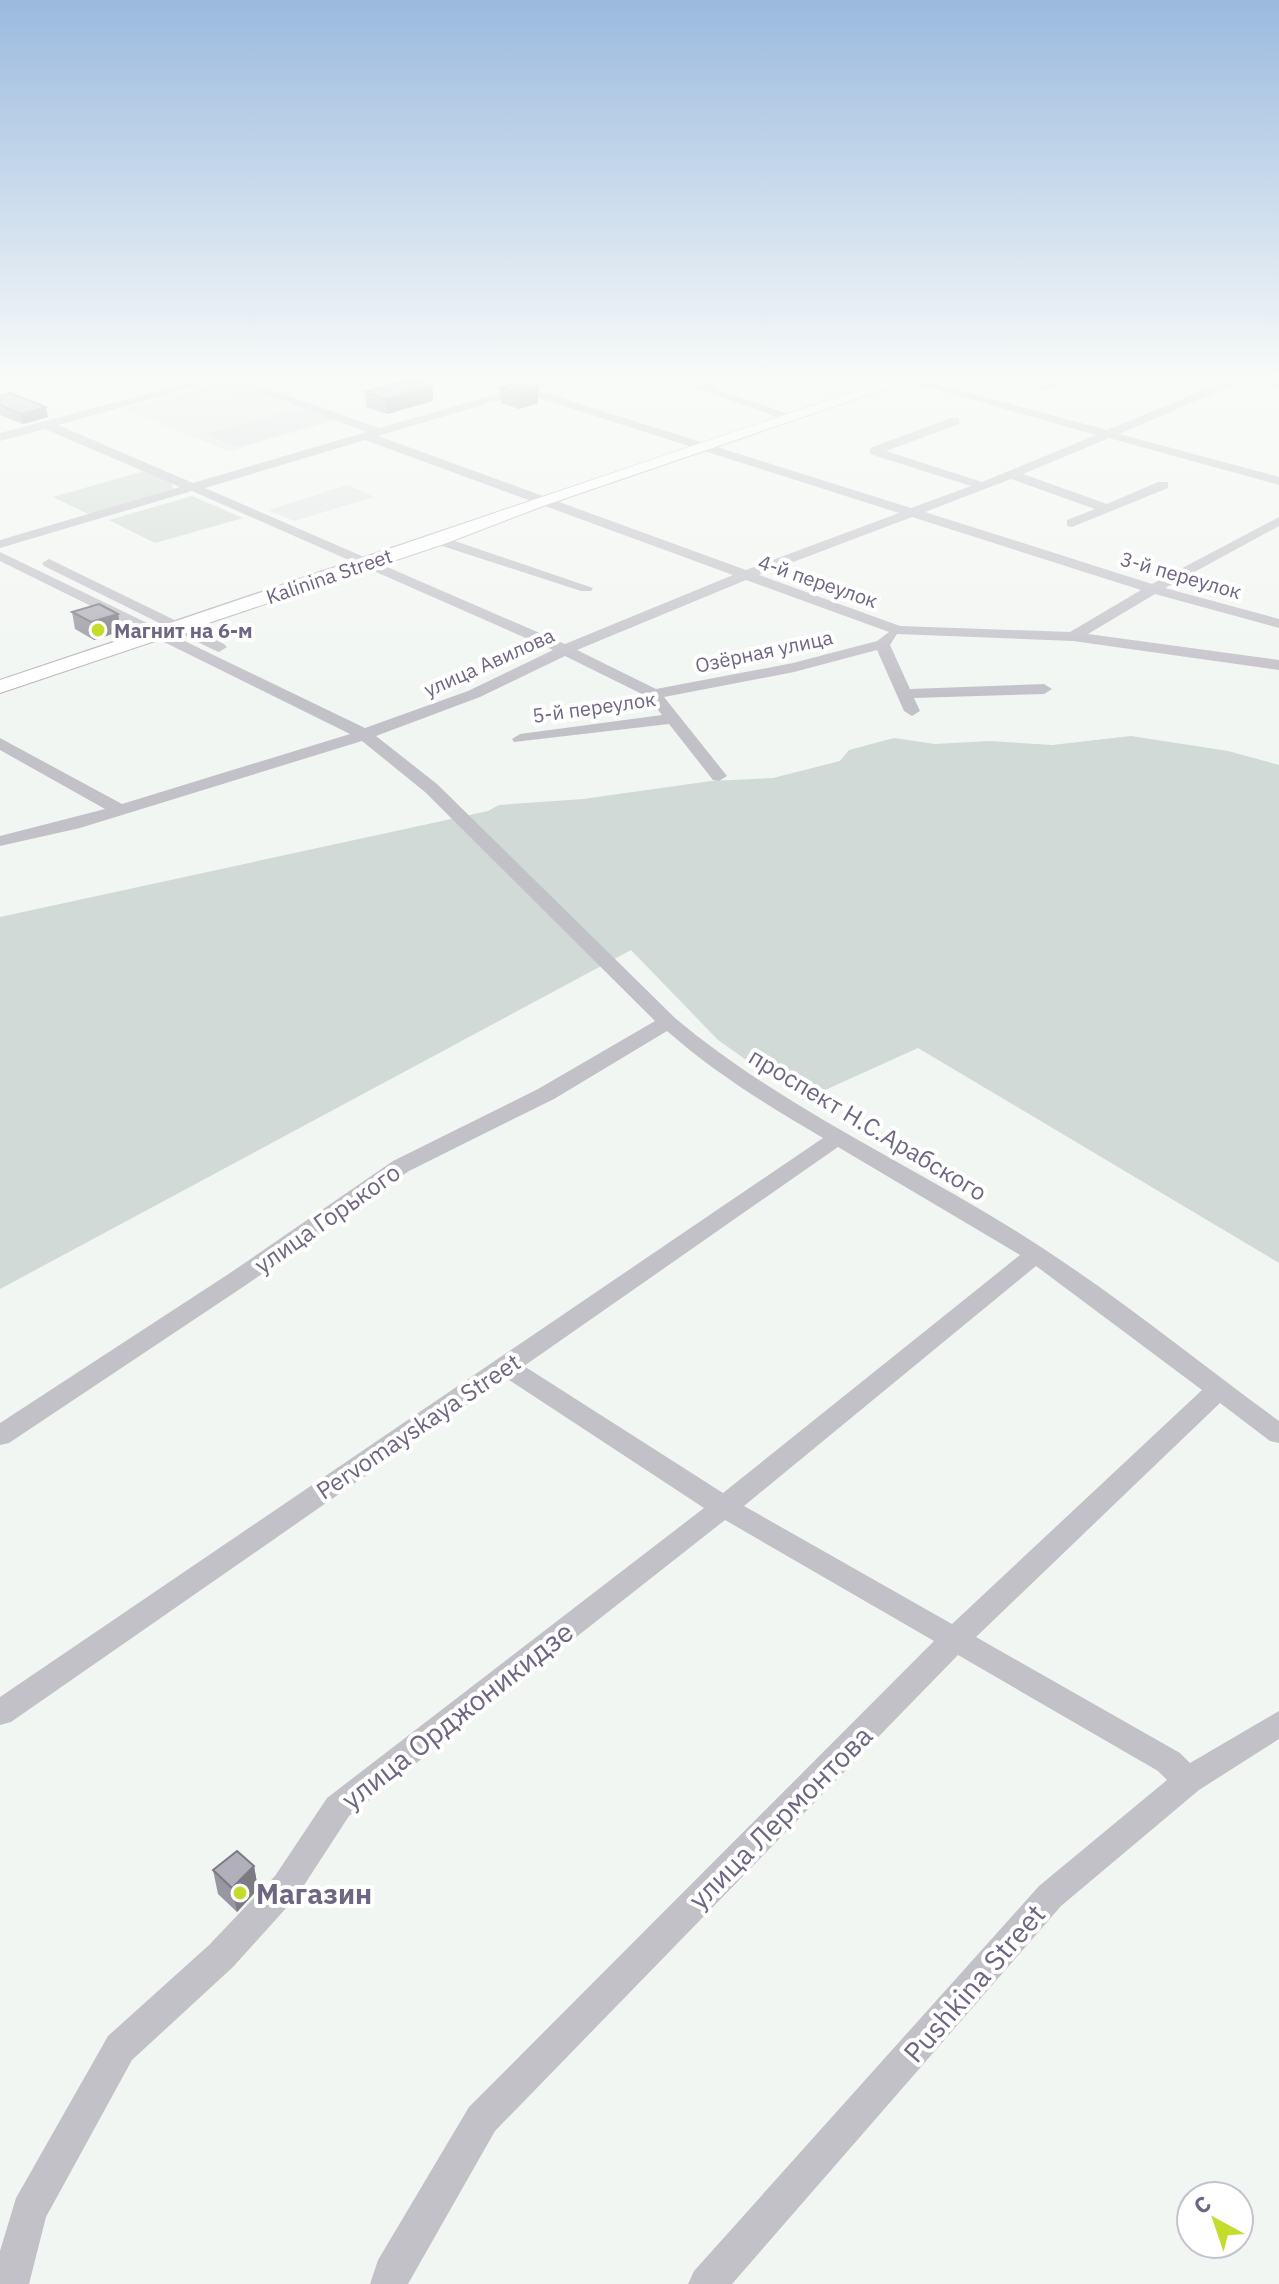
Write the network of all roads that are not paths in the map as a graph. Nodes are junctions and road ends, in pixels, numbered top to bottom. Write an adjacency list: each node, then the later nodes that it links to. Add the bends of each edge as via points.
1 (190, 486): 9 (street, 5-й переулок)
2 (198, 486): 9 (street)
3 (501, 486): 10 (street, 4-й переулок)
4 (588, 486): 10 (main road, Kalinina Street)
5 (824, 486): 12 (street, 3-й переулок)
6 (983, 486): 12 (street, улица Авилова)
7 (1043, 486): 11 (street)
8 (1162, 486): 11 (street)
9 (193, 487): 16 (street); 17 (street, 5-й переулок)
10 (540, 501): 15 (main road, Kalinina Street); 18 (street, 4-й переулок)
11 (1106, 508): 14 (street)
12 (907, 512): 18 (street, улица Авилова); 20 (street, 3-й переулок)
13 (1279, 521): 20 (street)
14 (1072, 523)
15 (438, 540): 17 (main road, Kalinina Street); 19 (street)
16 (2, 545): 22 (street); 24 (street)
17 (368, 562): 22 (main road, Kalinina Street); 27 (street, 5-й переулок)
18 (743, 576): 23 (street, 4-й переулок); 27 (street, улица Авилова)
19 (586, 588)
20 (1153, 589): 21 (street, 3-й переулок); 25 (street)
21 (1279, 624)
22 (178, 627): 24 (main road, Kalinina Street); 35 (street, via 353,714)
23 (898, 630): 25 (street, 4-й переулок); 26 (street)
24 (157, 634): 29 (main road, Kalinina Street); 35 (street)
25 (1073, 637): 28 (street, 4-й переулок)
26 (882, 644): 31 (street, Озёрная улица); 32 (street)
27 (565, 650): 31 (street, 5-й переулок); 35 (street, улица Авилова, via 474,694)
28 (1279, 665)
29 (0, 687)
30 (1044, 689): 32 (street)
31 (654, 694): 34 (street, 5-й переулок)
32 (905, 694): 33 (street)
33 (912, 711)
34 (674, 718): 36 (street, 5-й переулок); 38 (street, 5-й переулок)
35 (364, 734): 39 (street, улица Авилова); 41 (street, проспект Н.С.Арабского, via 431,788)
36 (520, 739)
37 (0, 743): 39 (street)
38 (719, 776)
39 (118, 809): 40 (street, улица Авилова)
40 (0, 841)
41 (668, 1022): 42 (street, проспект Н.С.Арабского, via 709,1057); 47 (street, улица Горького, via 546,1094 401,1166)
42 (836, 1139): 43 (street, проспект Н.С.Арабского); 44 (street, Pervomayskaya Street)
43 (1036, 1254): 45 (street, проспект Н.С.Арабского); 48 (street, улица Орджоникидзе)
44 (506, 1366): 48 (street); 50 (street, Pervomayskaya Street)
45 (1219, 1389): 46 (street, проспект Н.С.Арабского); 49 (street, улица Лермонтова)
46 (1279, 1434)
47 (0, 1436)
48 (724, 1507): 49 (street); 53 (street, улица Орджоникидзе, via 338,1807 286,1886 221,1956 120,2048 29,2211)
49 (953, 1641): 52 (street, via 1169,1762); 54 (street, улица Лермонтова, via 482,2119)
50 (0, 1713)
51 (1279, 1723): 52 (street, Pushkina Street)
52 (1188, 1781): 55 (street, Pushkina Street, via 1050,1896)
53 (10, 2284)
54 (389, 2284)
55 (707, 2284)

